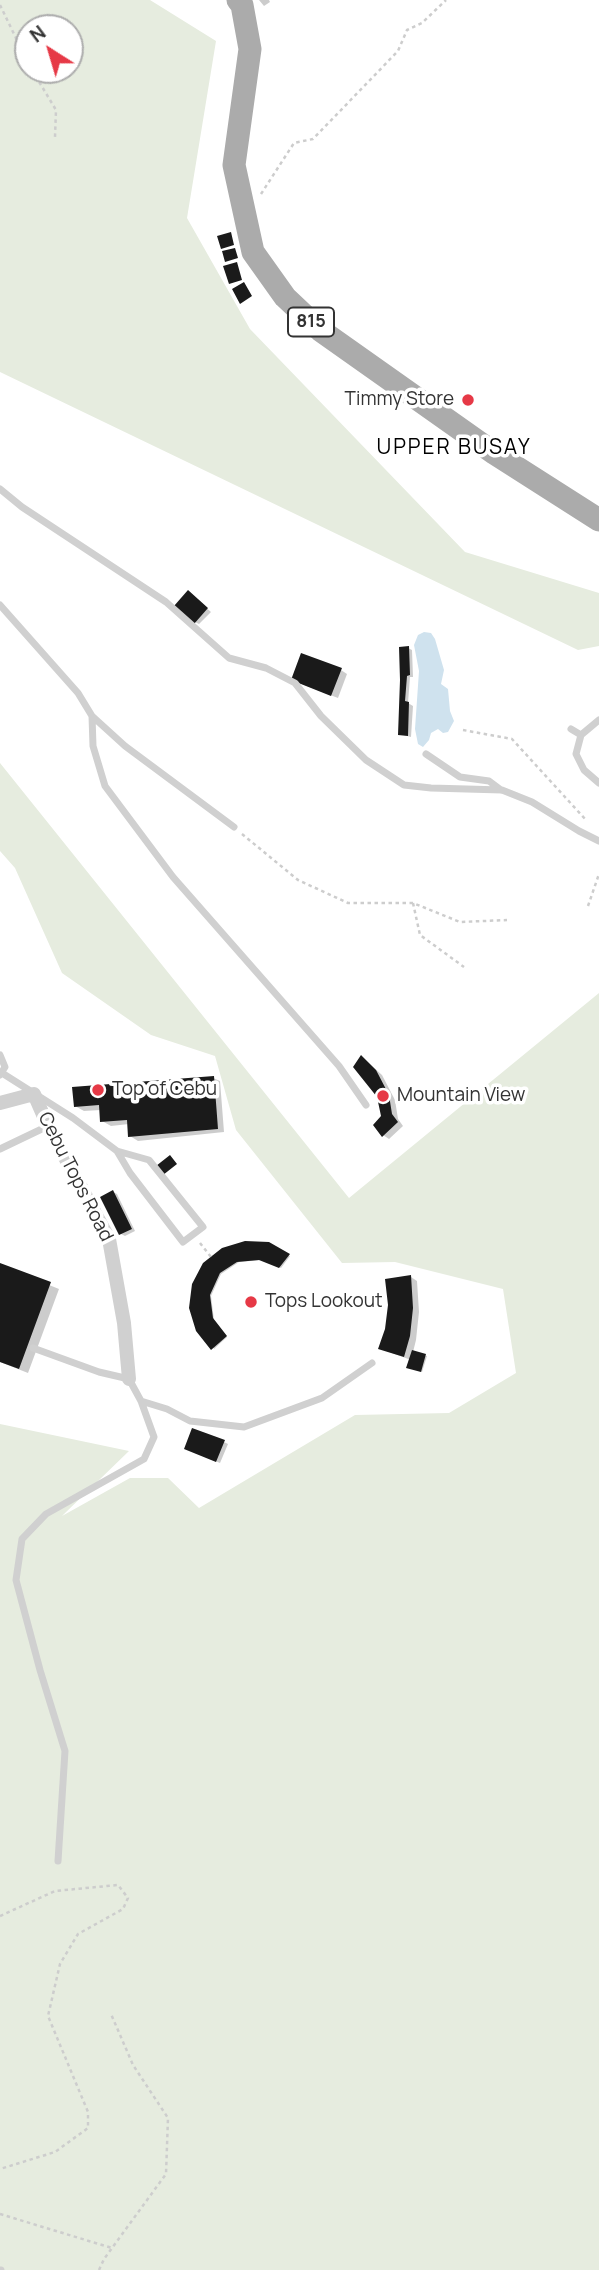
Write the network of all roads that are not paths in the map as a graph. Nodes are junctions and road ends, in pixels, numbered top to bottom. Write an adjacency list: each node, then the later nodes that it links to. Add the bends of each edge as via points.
1 (238, 0): 3 (main road, 815, via 250,49 234,165 253,252 285,297 320,330 494,453)
2 (0, 489): 11 (lane, via 166,602 229,658 265,668 295,684 366,760 404,785)
3 (599, 520)
4 (0, 605): 5 (lane, via 78,693)
5 (92, 716): 12 (lane, via 141,759); 18 (lane, via 93,746 105,786 173,877 339,1066)
6 (599, 720): 8 (lane)
7 (571, 729): 8 (lane)
8 (581, 735): 10 (lane, via 576,754 584,770)
9 (426, 754): 11 (lane, via 460,777 489,781)
10 (599, 783)
11 (502, 790): 13 (lane)
12 (234, 827)
13 (599, 841)
14 (0, 1055): 15 (lane, via 4,1060)
15 (1, 1074): 16 (lane)
16 (34, 1094): 17 (street, Cebu Tops Road); 19 (street, Cebu Tops Road); 21 (lane)
17 (0, 1103)
18 (366, 1105)
19 (48, 1126): 20 (lane); 24 (street, Cebu Tops Road, via 109,1238)
20 (0, 1149)
21 (117, 1151): 21 (lane, via 183,1242 203,1227 149,1160)
22 (33, 1348): 24 (lane)
23 (372, 1363): 25 (lane, via 322,1398 244,1427 190,1421)
24 (129, 1379): 25 (lane)
25 (141, 1401): 26 (lane, via 154,1437 144,1459 46,1514 22,1539 16,1580 65,1751)
26 (58, 1861)

